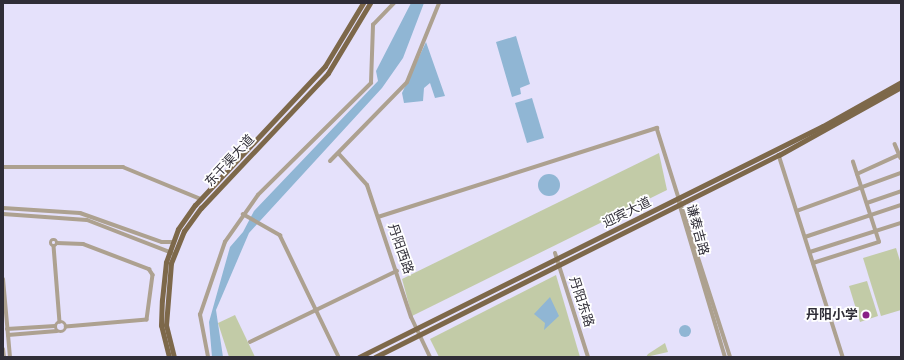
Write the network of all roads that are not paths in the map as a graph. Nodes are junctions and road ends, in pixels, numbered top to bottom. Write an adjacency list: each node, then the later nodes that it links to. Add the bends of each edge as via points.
1 (363, 3): 18 (main road, 东干渠大道, via 325,66)
2 (370, 3): 35 (main road, 东干渠大道, via 328,73 201,208 184,231)
3 (394, 3): 25 (street, via 373,25 371,83)
4 (439, 3): 8 (street, via 406,82)
5 (901, 82): 19 (main road, 迎宾大道)
6 (901, 87): 9 (main road, 迎宾大道)
7 (895, 144): 10 (street)
8 (339, 154): 11 (street); 27 (street, 丹阳西路, via 367,185)
9 (779, 155): 19 (main road, 迎宾大道); 23 (street)
10 (901, 156): 15 (street)
11 (330, 161)
12 (853, 162): 15 (street)
13 (3, 167): 18 (street, via 123,167 180,187)
14 (901, 173): 16 (street)
15 (857, 174): 16 (street)
16 (862, 189): 20 (street); 23 (street)
17 (901, 190): 20 (street)
18 (201, 199): 31 (main road, 东干渠大道, via 178,229)
19 (680, 202): 27 (street, via 657,128); 36 (main road, 迎宾大道); 61 (street, 谦泰吉路); 62 (street, 谦泰吉路)
20 (867, 203): 26 (street)
21 (901, 205): 26 (street)
22 (3, 208): 31 (street, via 80,213 162,242)
23 (797, 212): 30 (street)
24 (4, 214): 32 (street, via 87,220)
25 (243, 214): 40 (street, via 280,235); 55 (street, via 225,242 204,294 200,316)
26 (870, 215): 29 (street); 30 (street)
27 (378, 217): 38 (street, 丹阳西路)
28 (901, 223): 29 (street)
29 (876, 231): 33 (street); 37 (street, via 879,242)
30 (805, 237): 33 (street)
31 (174, 242): 32 (main road, 东干渠大道)
32 (170, 251): 35 (street); 53 (main road, 东干渠大道, via 161,325)
33 (810, 252): 37 (street)
34 (555, 254): 36 (street, 丹阳东路)
35 (173, 258): 54 (main road, 东干渠大道, via 166,325)
36 (558, 263): 46 (main road, 迎宾大道); 48 (main road, 迎宾大道); 60 (street, 丹阳东路)
37 (813, 263): 63 (street)
38 (397, 271): 40 (street); 46 (street, 丹阳西路)
39 (3, 279): 44 (street)
40 (316, 310): 49 (street); 56 (street)
41 (60, 322): 42 (street); 43 (street); 43 (street, via 56,244 83,244 149,269 153,275 147,320)
42 (55, 326): 44 (street); 45 (street)
43 (66, 327): 45 (street, via 62,332)
44 (7, 330): 47 (street)
45 (57, 331): 47 (street)
46 (417, 331): 48 (street, 丹阳西路); 57 (main road, 迎宾大道)
47 (8, 335): 52 (street)
48 (419, 337): 58 (main road, 迎宾大道); 59 (street, 丹阳西路)
49 (250, 342)
50 (3, 349): 51 (street)
51 (4, 357)
52 (10, 357)
53 (169, 357)
54 (174, 357)
55 (208, 357)
56 (339, 357)
57 (359, 357)
58 (375, 357)
59 (430, 357)
60 (588, 357)
61 (725, 357)
62 (730, 357)
63 (843, 357)

